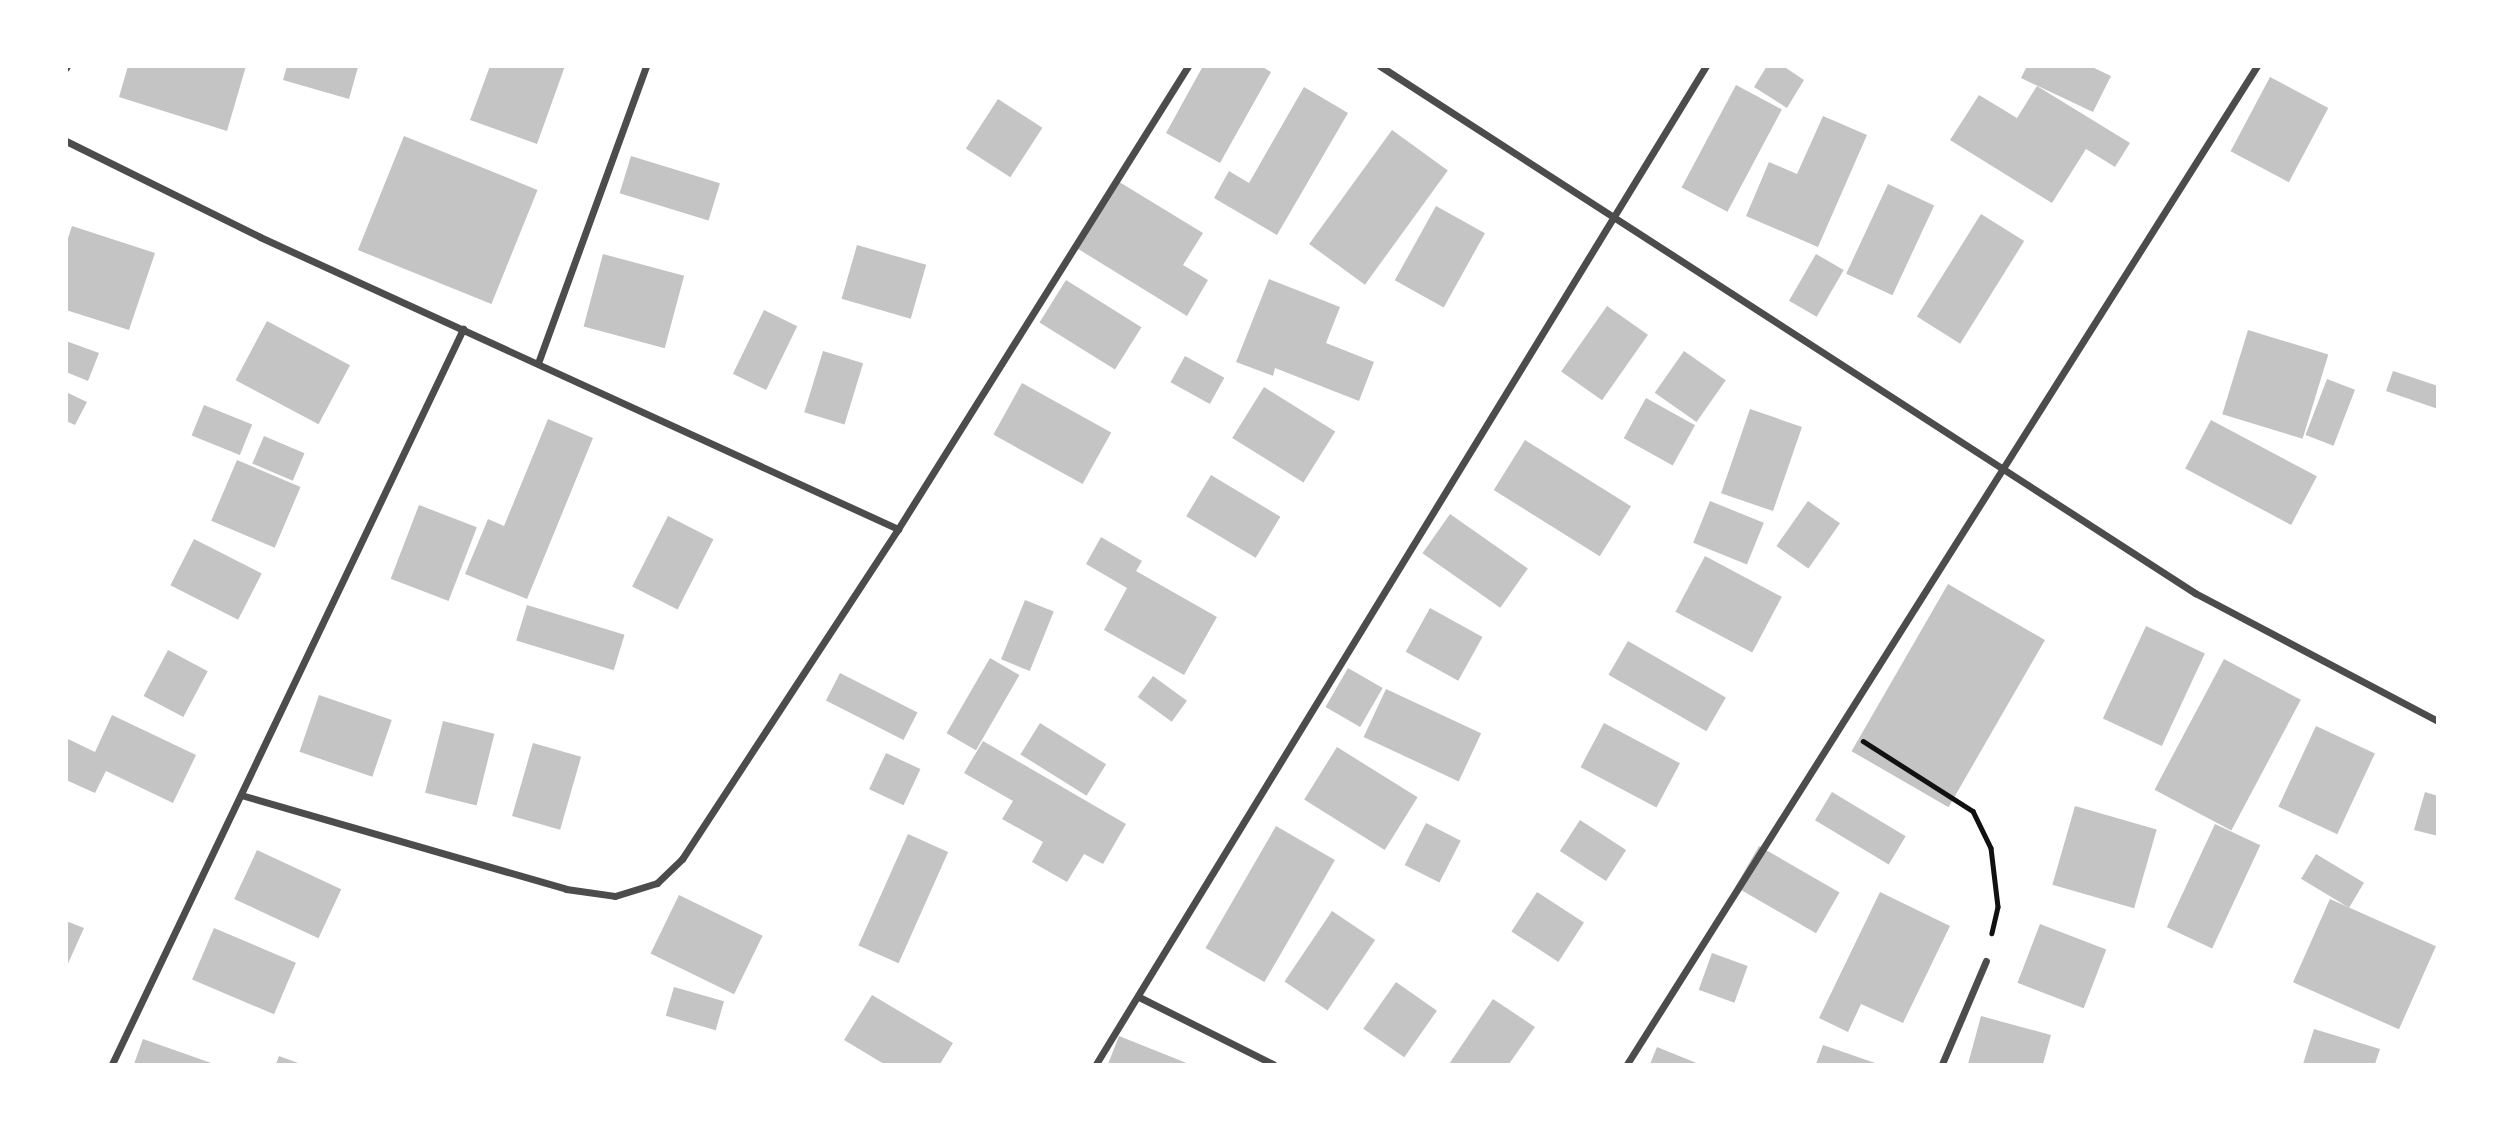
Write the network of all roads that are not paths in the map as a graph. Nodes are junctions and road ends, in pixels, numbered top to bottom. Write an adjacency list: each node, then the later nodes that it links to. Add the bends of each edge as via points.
1 (646, 66): 9 (street)
2 (1188, 66): 11 (street)
3 (1380, 66): 7 (street)
4 (1706, 66): 7 (street)
5 (2256, 66): 10 (street)
6 (66, 141): 8 (street)
7 (1612, 217): 10 (street); 15 (street)
8 (463, 330): 9 (street); 13 (street)
9 (538, 363): 11 (street)
10 (2001, 469): 12 (street, via 2195,593); 19 (street)
11 (898, 529): 13 (street, via 682,859 641,891 615,896 566,889)
12 (2438, 721)
13 (241, 795): 16 (street)
14 (1986, 961): 20 (street)
15 (1139, 997): 17 (street); 18 (street)
16 (112, 1065)
17 (1096, 1065)
18 (1273, 1065)
19 (1627, 1065)
20 (1942, 1065)

